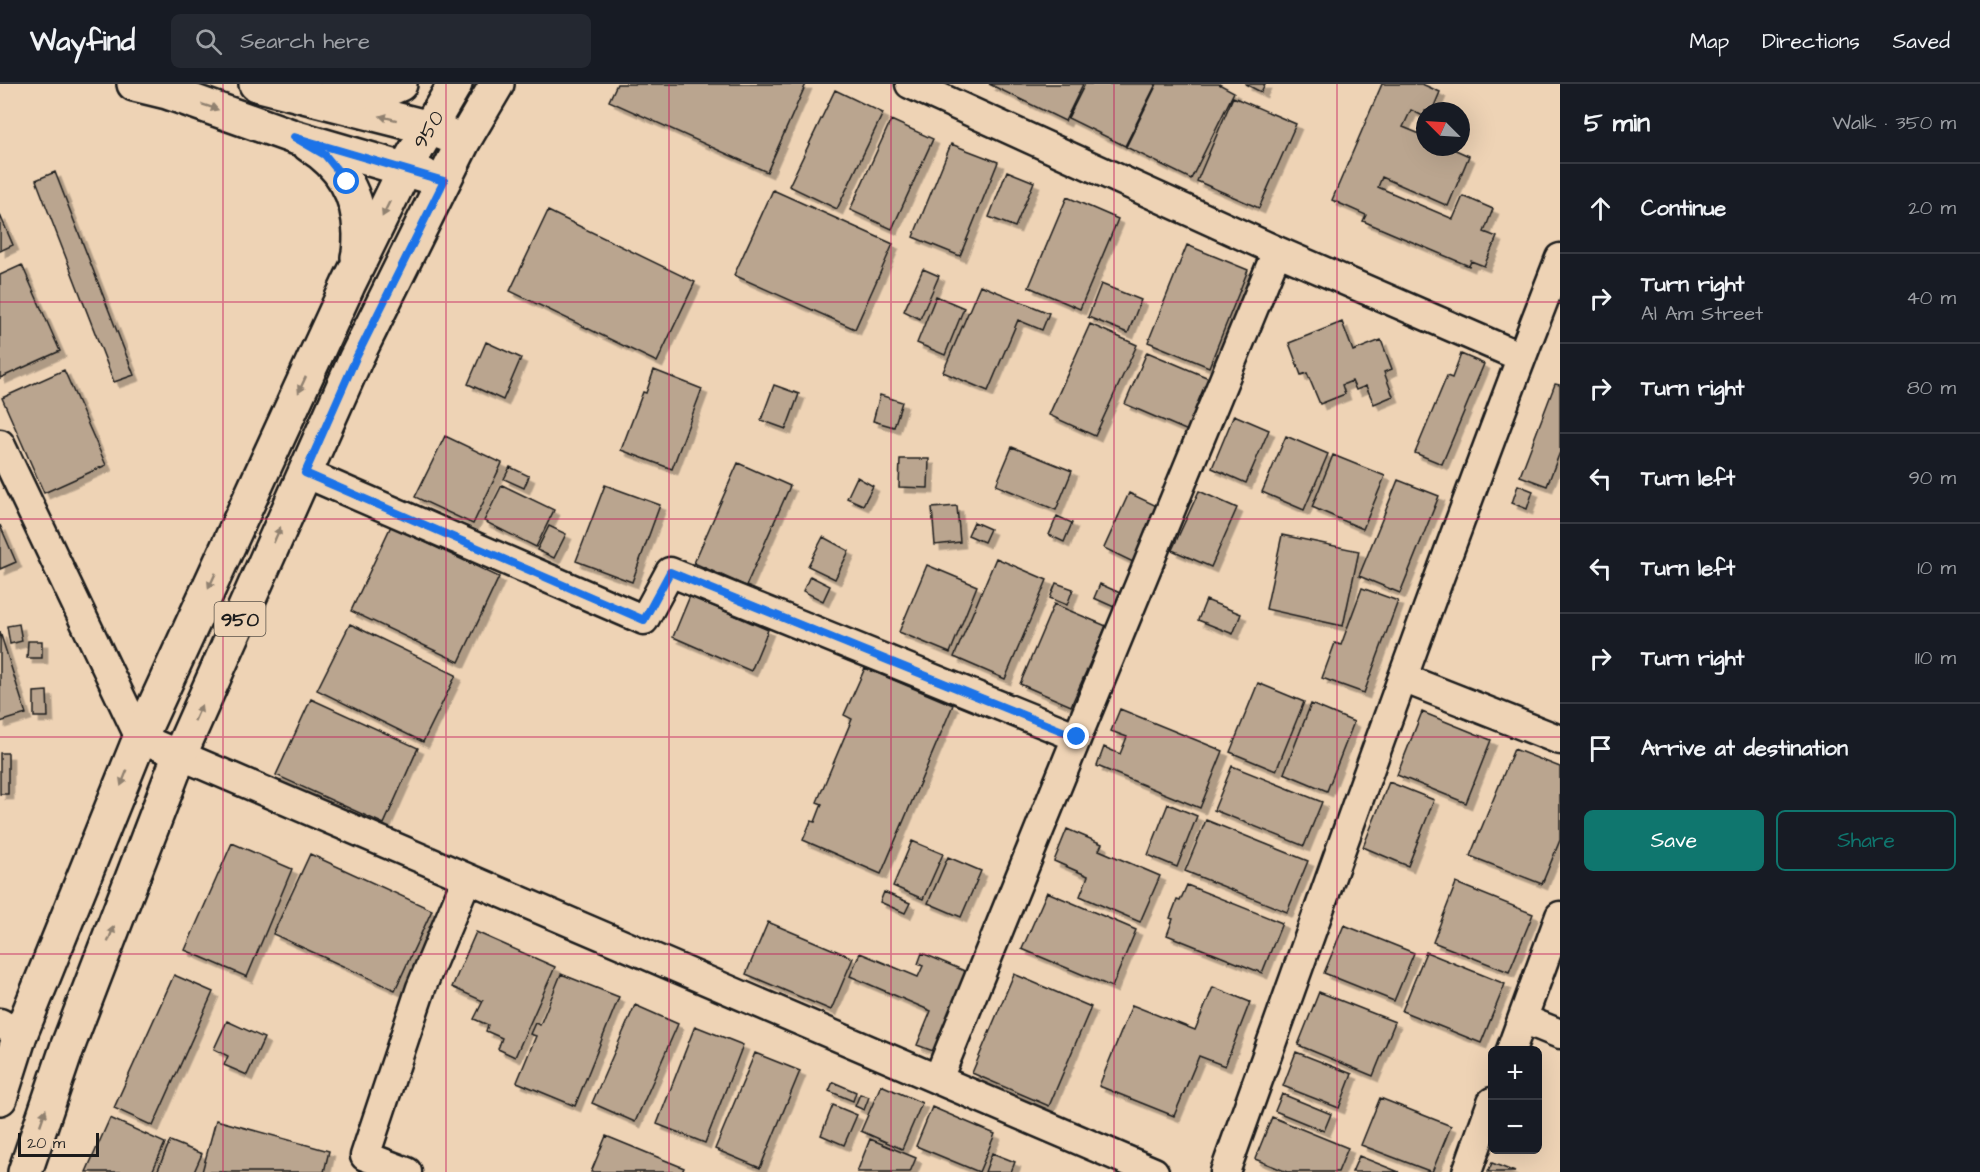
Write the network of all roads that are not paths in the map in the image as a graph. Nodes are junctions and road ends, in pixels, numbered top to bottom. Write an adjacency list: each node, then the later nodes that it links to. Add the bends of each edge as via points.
1 (134, 84): 8 (main road, one-way to 8)
2 (400, 84): 5 (main road, via 334,97)
3 (455, 84): 7 (main road, 950 / 950)
4 (496, 84): 9 (main road, 950)
5 (266, 86): 7 (main road, one-way to 5)
6 (926, 88): 12 (street)
7 (430, 128): 9 (main road); 10 (main road, 950 / 950)
8 (294, 137): 10 (main road); 14 (main road, via 325,155 347,182 359,216 360,251)
9 (464, 140): 11 (main road, 950)
10 (405, 169): 11 (main road); 14 (main road, 950 / 950, one-way to 14)
11 (444, 181): 17 (main road, 950, via 356,358)
12 (1277, 251): 15 (street); 19 (street)
13 (1560, 258): 15 (street)
14 (348, 285): 20 (main road, 950 / 950, one-way to 20)
15 (1521, 357): 18 (street)
16 (0, 444): 20 (street)
17 (305, 473): 19 (street, via 644,620 670,572); 22 (main road, 950, one-way to 17)
18 (1403, 678): 21 (street); 36 (street)
19 (1077, 737): 29 (street)
20 (140, 738): 22 (street); 26 (main road, 950 / 950, one-way to 26)
21 (1560, 740)
22 (180, 754): 23 (street); 33 (main road, 950, one-way to 22, via 67,1048)
23 (467, 878): 29 (street); 32 (street, via 420,988)
24 (1560, 916): 25 (street)
25 (1522, 1019): 27 (street); 28 (street)
26 (10, 1029): 30 (main road, 950 / 950)
27 (1560, 1034)
28 (1512, 1046)
29 (938, 1079): 35 (street)
30 (0, 1098)
31 (1488, 1113): 37 (street)
32 (363, 1164): 34 (street)
33 (25, 1172)
34 (407, 1172)
35 (1154, 1172)
36 (1225, 1172)
37 (1467, 1172)

